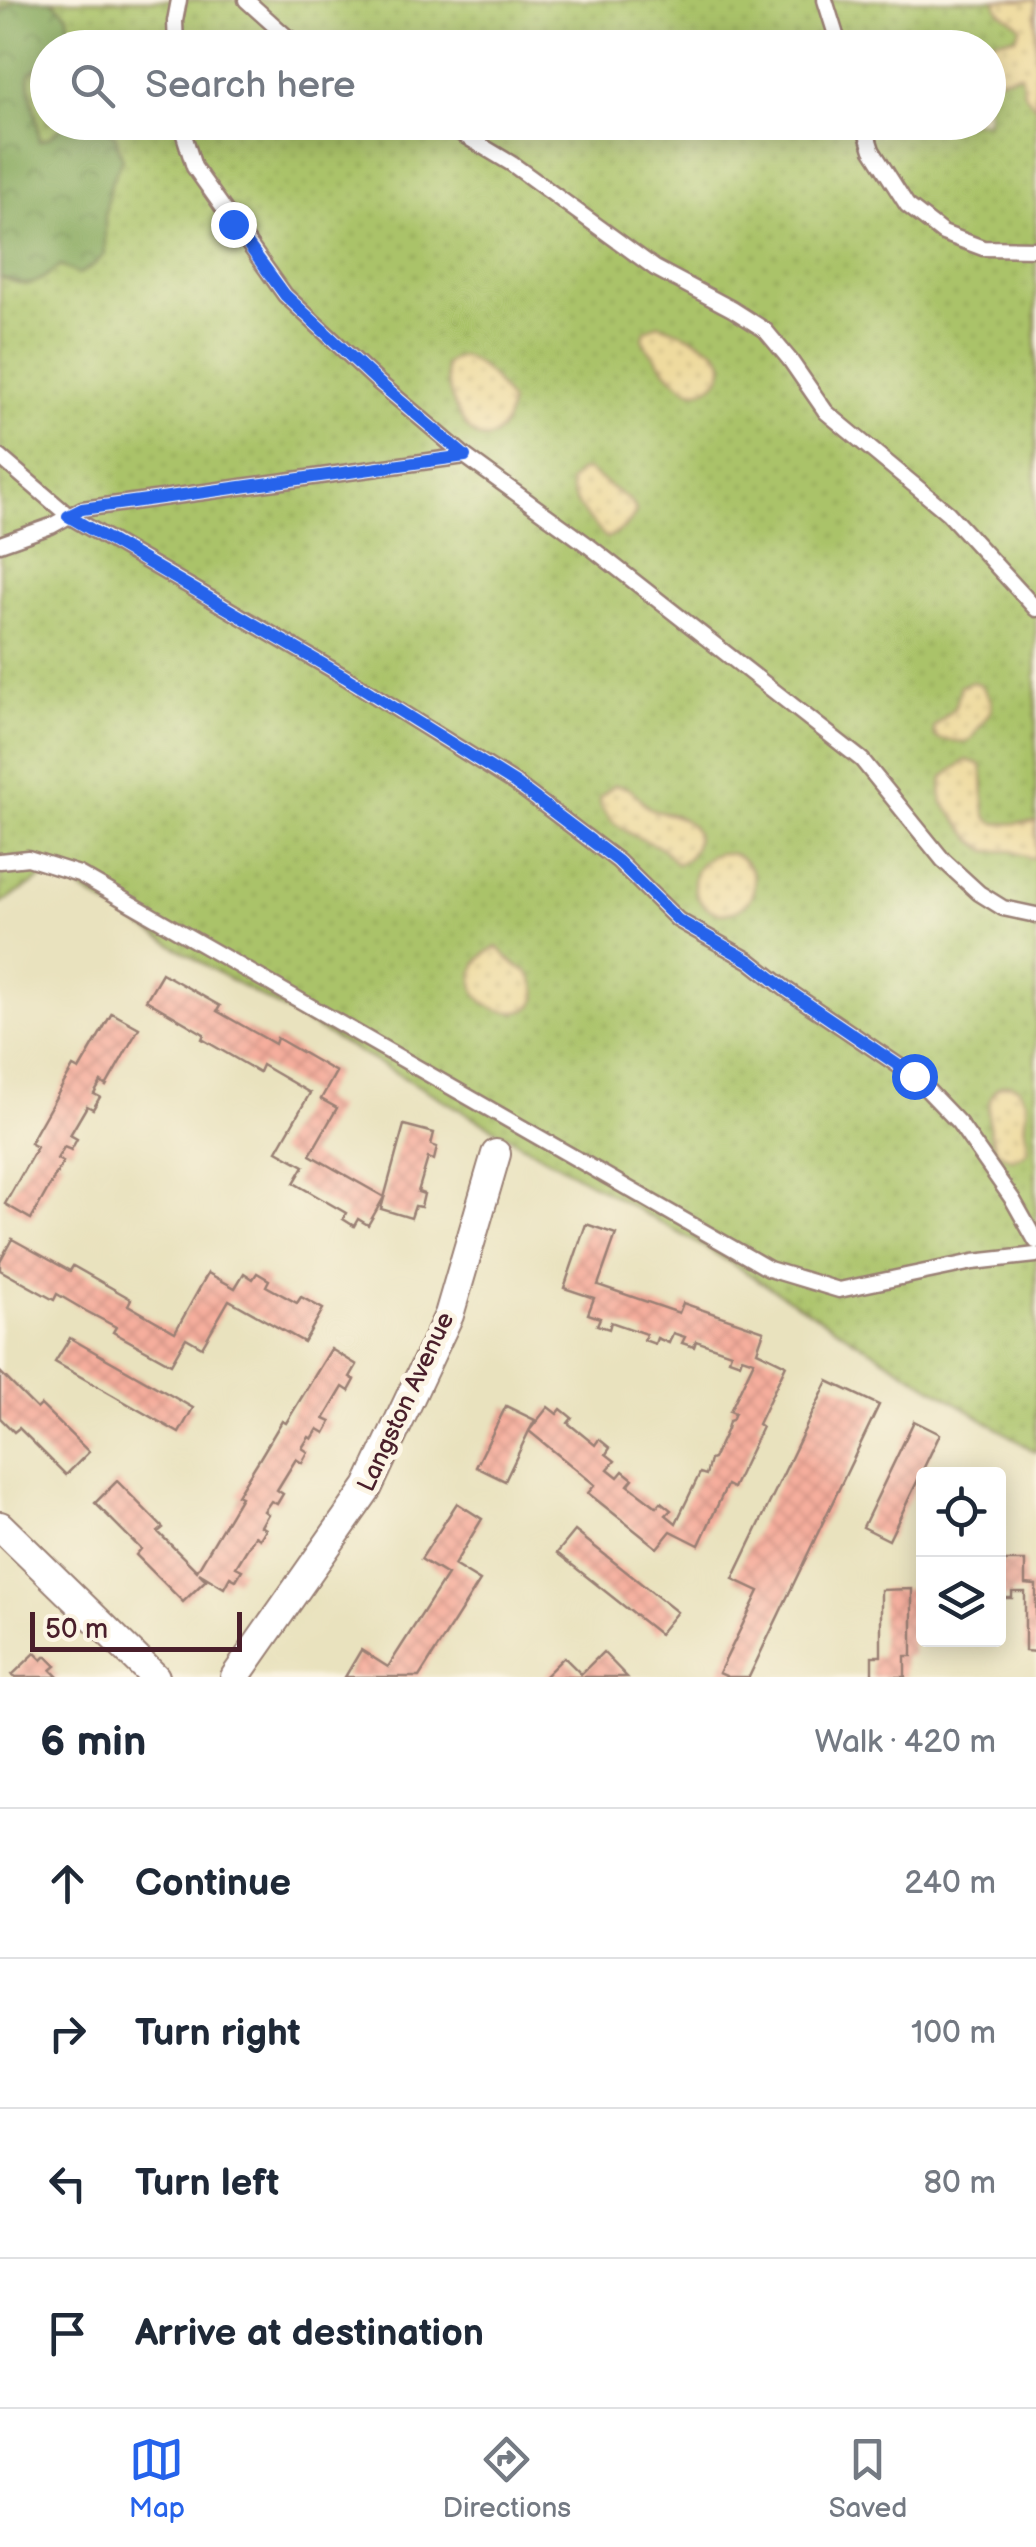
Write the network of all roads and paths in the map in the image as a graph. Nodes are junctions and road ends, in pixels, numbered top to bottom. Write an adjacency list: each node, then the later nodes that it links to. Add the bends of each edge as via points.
1 (179, 0): 4 (lane)
2 (246, 0): 5 (lane)
3 (825, 0): 6 (lane)
4 (176, 30)
5 (278, 30)
6 (834, 30)
7 (186, 140): 11 (lane, via 194,167 285,295)
8 (472, 140): 15 (lane, via 655,268 765,330 826,412 948,513)
9 (869, 140): 10 (lane, via 907,206 944,233 983,248)
10 (1036, 249)
11 (465, 456): 13 (lane); 17 (lane, via 862,760 978,893)
12 (0, 457): 13 (lane)
13 (68, 516): 14 (lane); 19 (lane, via 515,783 618,861 678,920 750,961 914,1076 959,1123)
14 (0, 544)
15 (1036, 609)
16 (0, 861): 20 (lane, via 28,858 80,874 769,1268 838,1290)
17 (1036, 915)
18 (496, 1154): 23 (street, Langston Avenue, via 449,1316 368,1488)
19 (1036, 1242)
20 (1036, 1255)
21 (0, 1526): 22 (street)
22 (155, 1677)
23 (235, 1677)

